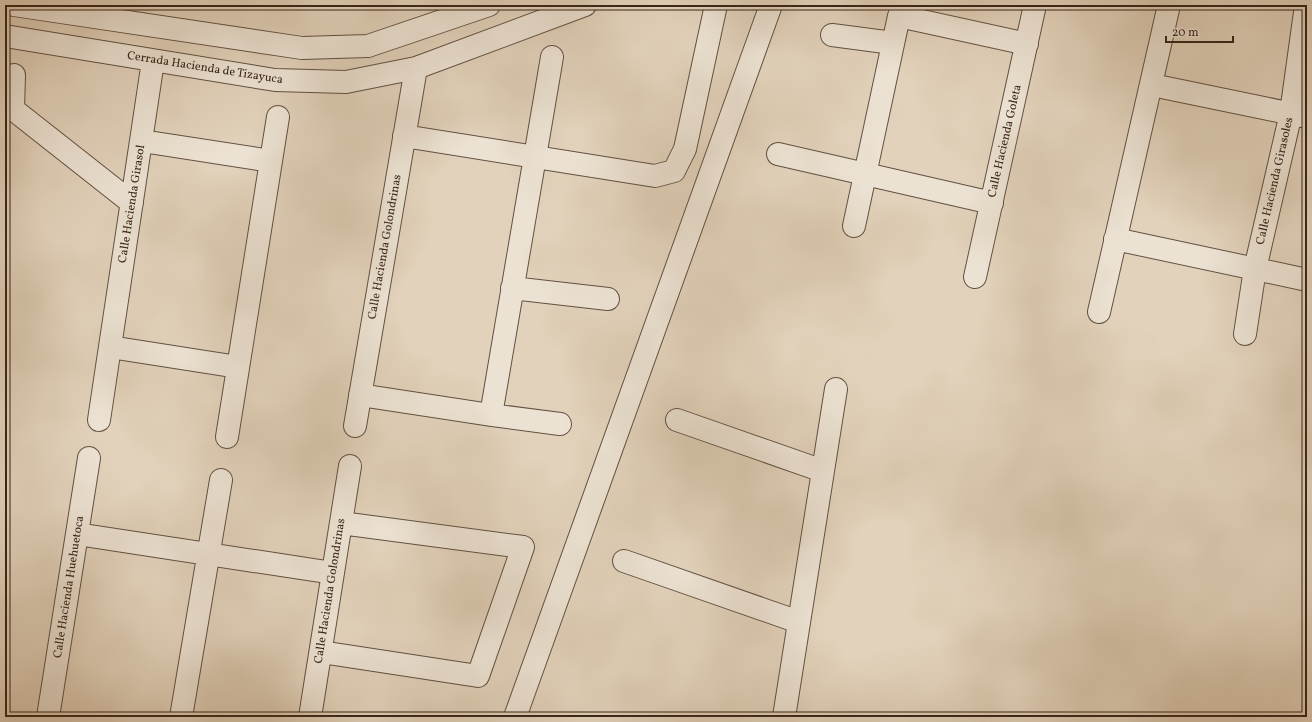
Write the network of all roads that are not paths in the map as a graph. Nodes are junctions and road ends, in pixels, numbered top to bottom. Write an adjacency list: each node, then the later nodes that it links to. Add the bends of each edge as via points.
1 (14, 5): 9 (street)
2 (585, 5): 16 (street, Cerrada Hacienda de Tizayuca)
3 (716, 5): 25 (street, via 685,149 674,171 655,176)
4 (771, 5): 63 (street)
5 (1035, 5): 13 (street, Calle Hacienda Goleta)
6 (1169, 5): 18 (street)
7 (1306, 5): 20 (street, Calle Hacienda Girasoles)
8 (486, 6): 9 (street, via 368,46 302,48)
9 (48, 8)
10 (832, 35): 12 (street)
11 (5, 36): 15 (street, Cerrada Hacienda de Tizayuca)
12 (893, 43): 13 (street, via 899,16); 27 (street)
13 (1027, 44): 29 (street, Calle Hacienda Goleta)
14 (552, 57): 25 (street)
15 (153, 61): 16 (street, Cerrada Hacienda de Tizayuca, via 274,80 338,82); 23 (street, Calle Hacienda Girasol)
16 (416, 68): 22 (street, Calle Hacienda Golondrinas)
17 (14, 75): 19 (street)
18 (1152, 85): 20 (street); 31 (street)
19 (9, 107): 28 (street)
20 (1299, 115): 32 (street, Calle Hacienda Girasoles)
21 (278, 117): 26 (street)
22 (404, 136): 25 (street); 42 (street, Calle Hacienda Golondrinas)
23 (142, 141): 26 (street); 28 (street, Calle Hacienda Girasol)
24 (778, 154): 27 (street)
25 (535, 157): 35 (street)
26 (271, 161): 40 (street)
27 (865, 174): 29 (street); 30 (street)
28 (132, 203): 39 (street, Calle Hacienda Girasol)
29 (992, 203): 33 (street, Calle Hacienda Goleta)
30 (854, 226)
31 (1115, 239): 32 (street); 37 (street)
32 (1255, 269): 34 (street); 38 (street, Calle Hacienda Girasoles)
33 (975, 277)
34 (1307, 280)
35 (512, 288): 36 (street); 43 (street)
36 (608, 299)
37 (1099, 312)
38 (1245, 334)
39 (110, 347): 40 (street); 44 (street)
40 (238, 367): 48 (street)
41 (836, 389): 51 (street)
42 (360, 395): 43 (street); 47 (street, Calle Hacienda Golondrinas)
43 (491, 415): 46 (street)
44 (99, 420)
45 (677, 420): 51 (street)
46 (560, 424)
47 (355, 426)
48 (227, 437)
49 (89, 458): 54 (street, Calle Hacienda Huehuetoca)
50 (350, 466): 53 (street, Calle Hacienda Golondrinas)
51 (823, 471): 58 (street)
52 (221, 480): 55 (street)
53 (341, 523): 57 (street, Calle Hacienda Golondrinas); 59 (street, via 523,547 478,676)
54 (77, 534): 55 (street); 60 (street, Calle Hacienda Huehuetoca)
55 (208, 554): 57 (street); 61 (street)
56 (624, 561): 58 (street)
57 (333, 573): 59 (street, Calle Hacienda Golondrinas)
58 (799, 622): 64 (street)
59 (321, 652): 62 (street, Calle Hacienda Golondrinas)
60 (48, 717)
61 (181, 717)
62 (310, 717)
63 (515, 717)
64 (784, 717)

